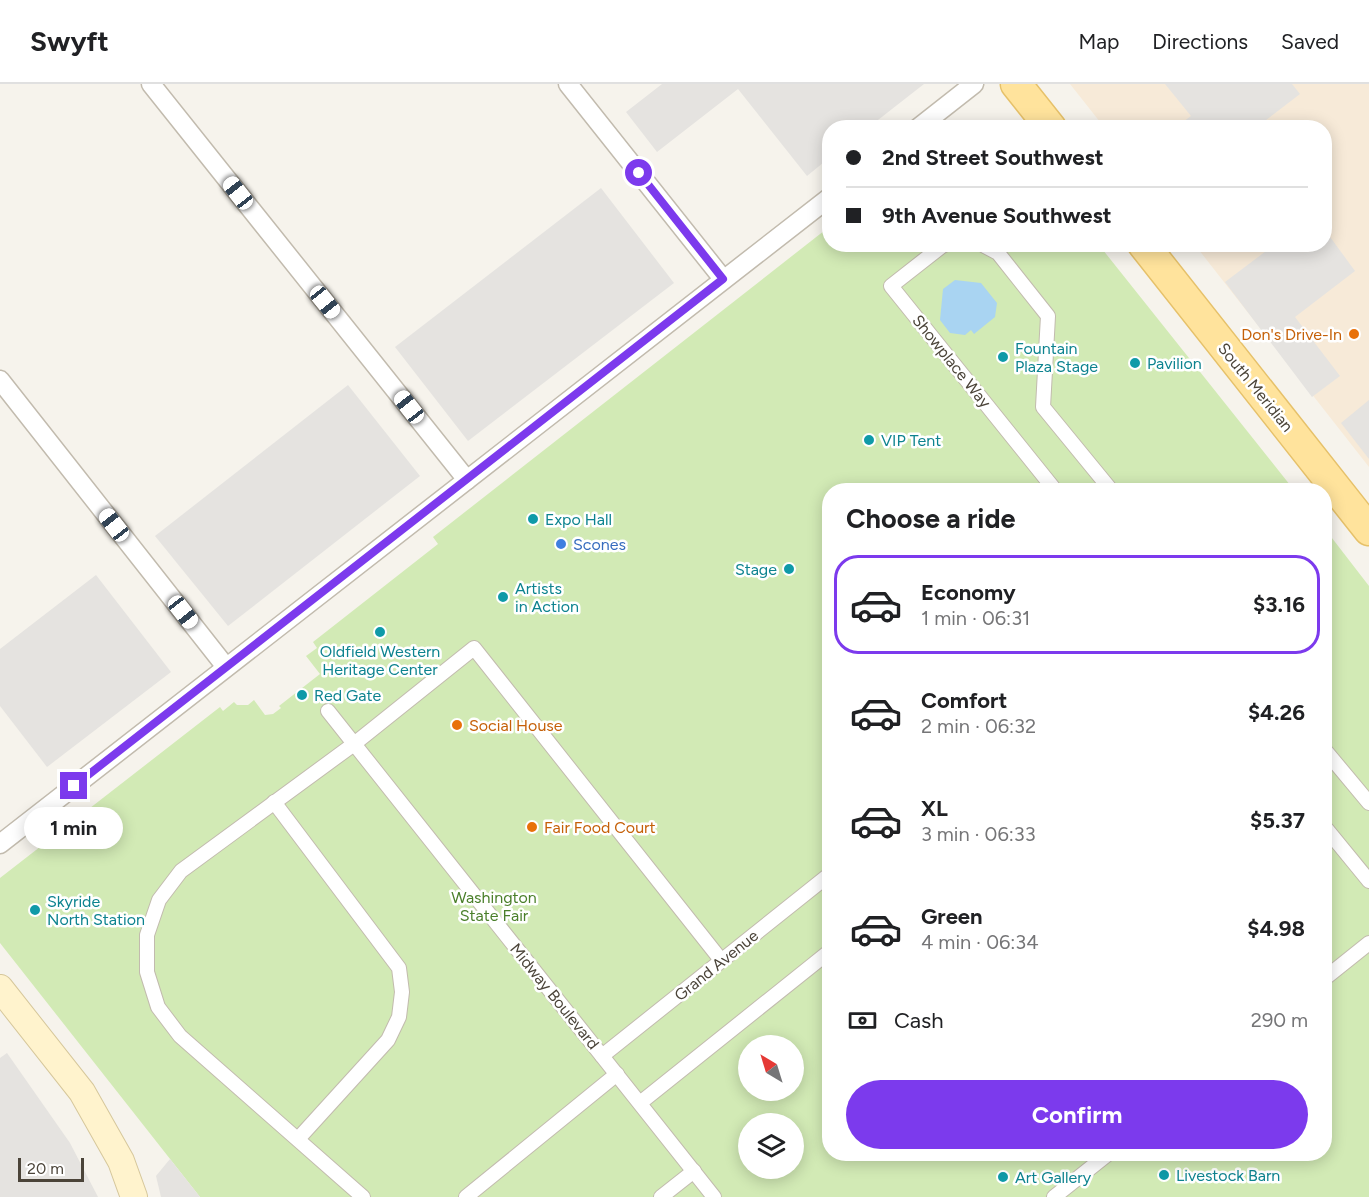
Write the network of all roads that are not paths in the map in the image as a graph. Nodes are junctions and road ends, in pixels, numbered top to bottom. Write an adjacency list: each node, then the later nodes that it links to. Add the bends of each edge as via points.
1 (151, 84): 13 (street)
2 (568, 84): 11 (street)
3 (974, 84): 5 (street)
4 (1016, 84): 6 (main road)
5 (928, 120)
6 (1045, 120)
7 (822, 203): 11 (street)
8 (934, 252): 14 (street, Showplace Way, via 891,286)
9 (996, 252): 15 (street, via 1048,316 1043,407)
10 (1149, 252): 16 (main road, South Meridian)
11 (723, 279): 13 (street)
12 (0, 380): 19 (street)
13 (467, 480): 19 (street)
14 (1049, 483)
15 (1105, 483)
16 (1332, 483)
17 (1332, 483): 18 (main road, South Meridian)
18 (1369, 530)
19 (226, 668): 26 (street)
20 (328, 711): 21 (street, Midway Boulevard)
21 (354, 744): 23 (street); 31 (street, via 474,648); 34 (street, Midway Boulevard)
22 (1332, 759): 24 (street)
23 (274, 802): 37 (street, via 399,968 402,992 399,1017 388,1040); 37 (street, via 181,871 159,900 147,935 147,972 158,1007 180,1036)
24 (1369, 803)
25 (1332, 836): 28 (street)
26 (0, 844)
27 (822, 880): 31 (street, Grand Avenue)
28 (1369, 881)
29 (1369, 943): 32 (street)
30 (822, 957): 36 (street)
31 (722, 960): 34 (street, Grand Avenue)
32 (1332, 973)
33 (0, 988): 40 (main road, via 82,1092 121,1161)
34 (602, 1056): 35 (street, Midway Boulevard)
35 (617, 1074): 36 (street, Midway Boulevard); 42 (street)
36 (640, 1103): 39 (street, Midway Boulevard)
37 (298, 1139): 41 (street)
38 (1099, 1161): 45 (street)
39 (694, 1171): 43 (street); 44 (street, Midway Boulevard)
40 (134, 1197)
41 (363, 1197)
42 (466, 1197)
43 (661, 1197)
44 (714, 1197)
45 (1054, 1197)

